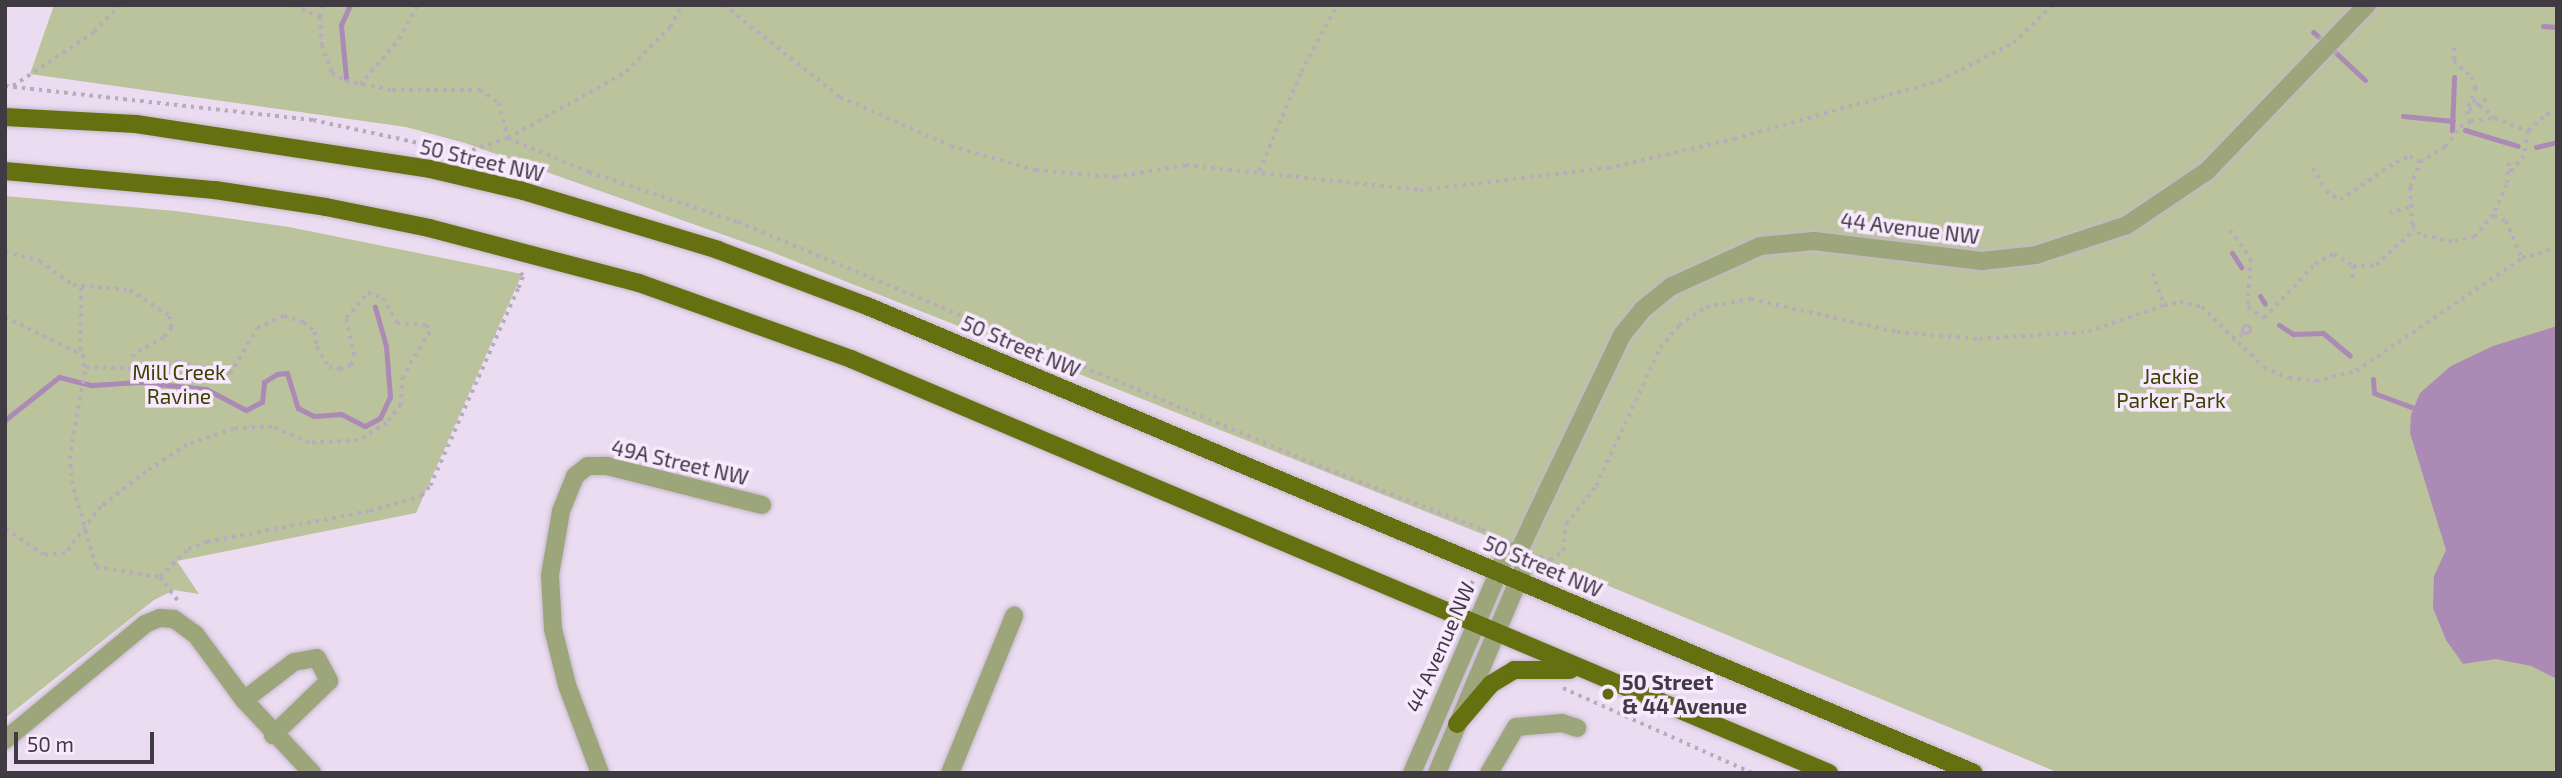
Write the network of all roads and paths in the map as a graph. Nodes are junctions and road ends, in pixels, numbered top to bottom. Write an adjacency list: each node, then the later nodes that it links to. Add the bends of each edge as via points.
1 (120, 5): 14 (path, via 94,32)
2 (294, 5): 10 (path)
3 (323, 5): 10 (path)
4 (417, 5): 12 (path, via 399,39)
5 (682, 5): 24 (path, via 663,36 625,72)
6 (724, 5): 28 (path, via 840,97 951,146 1036,170 1115,177 1186,164)
7 (1337, 5): 28 (path, via 1301,72)
8 (2053, 5): 28 (path, via 2013,43 1939,82 1734,139 1608,168 1420,190)
9 (2367, 5): 52 (street, 44 Avenue NW, via 2207,171 2127,225 2036,255 1982,261 1814,241 1760,246 1672,286 1642,310 1622,335)
10 (320, 17): 12 (path, via 322,45 332,73)
11 (2455, 48): 16 (path, via 2454,61 2472,77)
12 (360, 85): 24 (path, via 480,90 499,103)
13 (5, 86): 14 (path)
14 (12, 87): 24 (path, via 313,120 464,153)
15 (2488, 98): 17 (path)
16 (2473, 100): 17 (path); 18 (path)
17 (2480, 105): 18 (path); 21 (path)
18 (2467, 111): 22 (path)
19 (2557, 113): 23 (path, via 2546,114)
20 (5, 117): 53 (main road, 50 Street NW, via 136,124 430,169 523,191 718,250 867,306)
21 (2495, 118): 22 (path); 23 (path)
22 (2471, 121): 25 (path)
23 (2528, 131): 31 (path, via 2524,156 2511,172 2509,163 2507,185)
24 (508, 138): 53 (path, via 589,172 738,222 1314,464 1482,529 1494,539)
25 (2420, 162): 26 (path, via 2410,156 2396,162 2340,200 2326,191); 29 (path, via 2410,187)
26 (2314, 168)
27 (5, 171): 57 (main road, via 201,188 326,207 429,228 639,283 851,359)
28 (1259, 171)
29 (2410, 206): 30 (path); 33 (path)
30 (2389, 213)
31 (2493, 215): 33 (path, via 2476,237 2464,242 2434,239); 36 (path, via 2506,221)
32 (2230, 230): 44 (path, via 2251,259 2247,300)
33 (2414, 230): 37 (path, via 2376,265)
34 (2557, 248): 36 (path)
35 (5, 252): 41 (path, via 40,261)
36 (2522, 258): 45 (path, via 2356,371 2339,377 2316,381 2274,372)
37 (2353, 266): 40 (path); 44 (path, via 2334,254 2327,257 2303,275 2270,316)
38 (504, 268): 55 (path, via 523,276 430,486 421,496 370,511 207,542 188,549)
39 (2153, 273): 42 (path)
40 (2353, 285)
41 (80, 287): 46 (path); 47 (path, via 130,290 170,316 173,328 134,354)
42 (2164, 305): 45 (path, via 2180,302 2202,307); 52 (path, via 2088,332 1979,340 1849,323 1773,302 1721,300 1679,325 1660,348 1592,492 1566,524 1563,551 1550,560)
43 (5, 317): 46 (path)
44 (2257, 317): 45 (path)
45 (2232, 340)
46 (81, 353): 48 (path)
47 (133, 368): 48 (path); 51 (path, via 178,362 230,374 257,328 284,316 304,322 316,332 317,347 329,367 340,369 351,365 354,355 346,318 356,301 368,293 383,298 397,323 427,325 430,332 402,377 401,405 379,429 358,441 328,444 309,443 272,427 213,434 146,472 101,507)
48 (85, 370): 51 (path, via 70,456)
49 (762, 505): 72 (street, 49A Street NW, via 607,466 588,466 566,490 550,575 554,629 566,685)
50 (5, 528): 51 (path, via 44,555 65,554)
51 (84, 530): 55 (path, via 96,567)
52 (1520, 549): 54 (street, 44 Avenue NW, via 1506,555); 56 (street, 44 Avenue NW, via 1525,565)
53 (1481, 564): 54 (main road, 50 Street NW); 57 (path)
54 (1499, 572): 56 (main road, 50 Street NW); 60 (street, 44 Avenue NW)
55 (160, 577): 59 (path, via 178,601)
56 (1518, 582): 61 (street, 44 Avenue NW); 80 (main road, 50 Street NW)
57 (1456, 615): 60 (main road); 62 (path)
58 (1014, 616): 73 (street)
59 (179, 622): 65 (street); 70 (street, via 160,618 145,624)
60 (1476, 623): 61 (main road); 74 (street, 44 Avenue NW)
61 (1496, 632): 63 (main road); 67 (street, 44 Avenue NW)
62 (1438, 648)
63 (1590, 672): 67 (main road, via 1536,666 1514,670 1490,684); 79 (main road)
64 (1555, 684): 78 (path)
65 (244, 700): 69 (street); 69 (street, via 294,662 317,659 328,681)
66 (1540, 723): 68 (street); 76 (street, via 1516,727); 77 (street, via 1516,740)
67 (1457, 724): 75 (street, 44 Avenue NW)
68 (1577, 728)
69 (274, 735): 71 (street)
70 (5, 740)
71 (312, 773)
72 (600, 773)
73 (950, 773)
74 (1412, 773)
75 (1437, 773)
76 (1489, 773)
77 (1501, 773)
78 (1752, 773)
79 (1829, 773)
80 (1974, 773)

